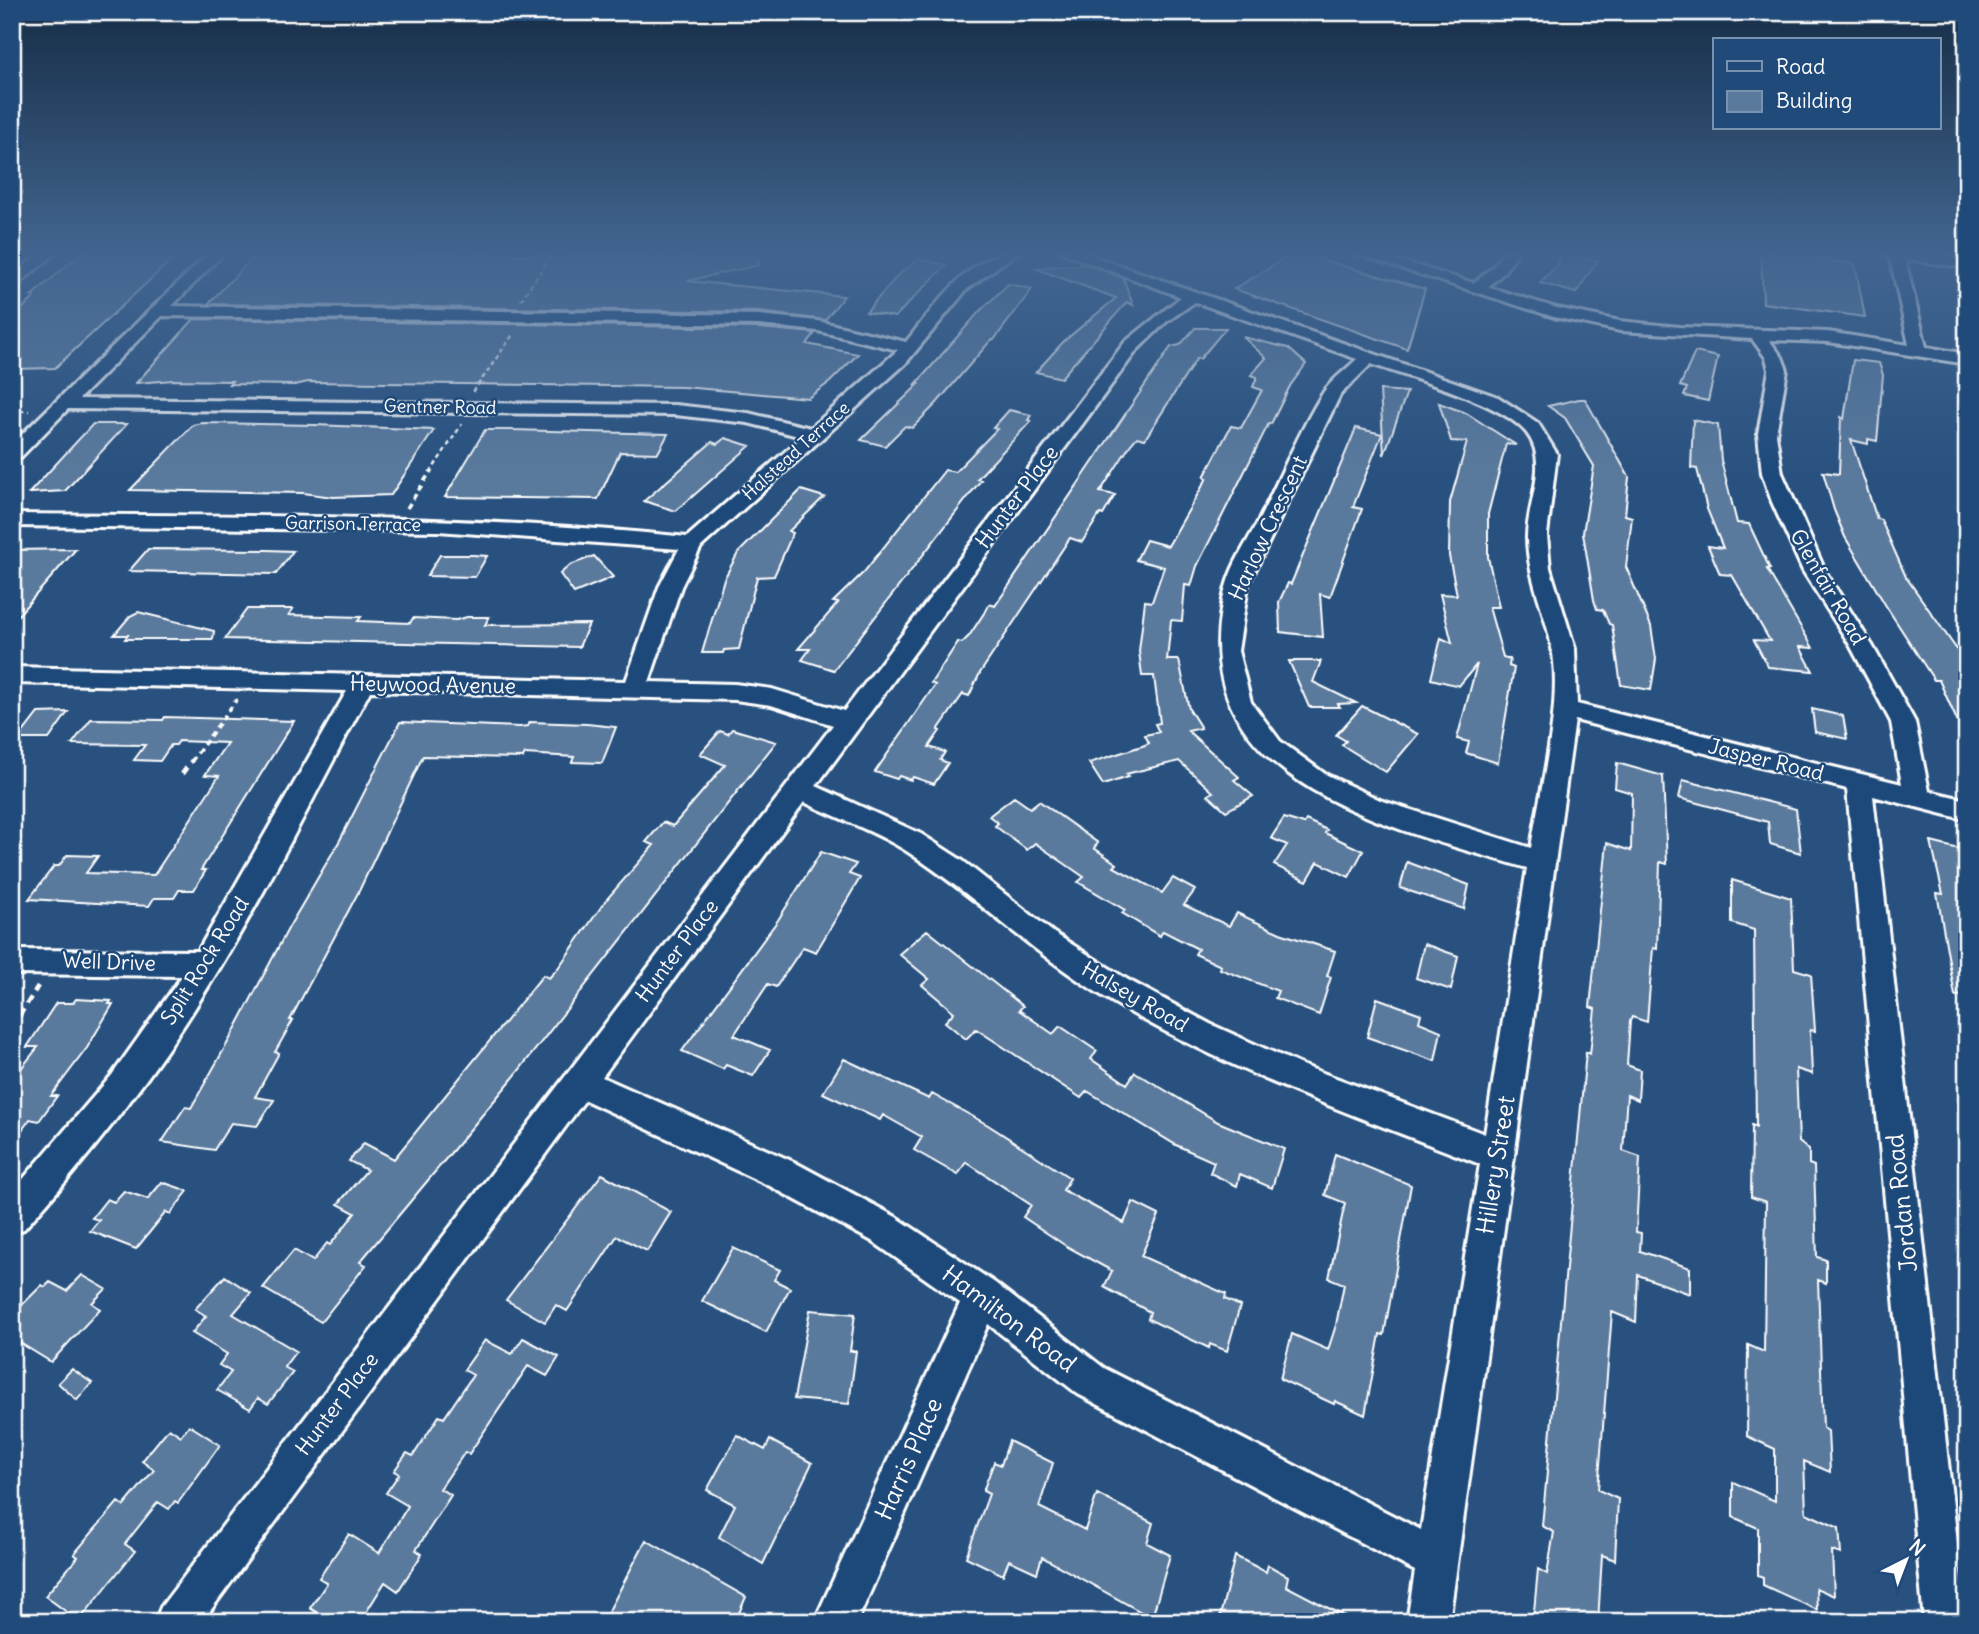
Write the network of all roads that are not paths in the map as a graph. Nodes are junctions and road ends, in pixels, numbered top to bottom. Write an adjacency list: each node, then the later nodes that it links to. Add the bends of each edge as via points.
1 (140, 328): 13 (street)
2 (828, 328): 9 (street)
3 (927, 328): 9 (street, Halstead Terrace)
4 (1149, 328): 22 (street, Hunter Place, via 1130,345)
5 (1288, 328): 11 (street, Hillery Street)
6 (1654, 328): 8 (street)
7 (1912, 328): 10 (street)
8 (1757, 335): 10 (street, via 1828,337); 25 (street, Glenfair Road, via 1779,370 1767,434 1772,473 1782,502 1814,571 1903,722)
9 (910, 348): 14 (street, Halstead Terrace)
10 (1918, 350): 12 (street)
11 (1369, 357): 21 (street, Hillery Street, via 1492,401 1515,413 1543,441 1548,465 1536,535 1539,568 1564,649); 27 (street, Harlow Crescent, via 1332,393 1237,584 1227,635 1234,691 1265,741 1321,786 1356,804)
12 (1967, 359)
13 (63, 404): 14 (street, Gentner Road, via 700,412); 15 (street)
14 (813, 434): 17 (street, Halstead Terrace)
15 (12, 455)
16 (12, 520): 17 (street, Garrison Terrace, via 397,524 583,531)
17 (692, 544): 20 (street, Halstead Terrace, via 670,587)
18 (12, 675): 19 (street, Heywood Avenue)
19 (363, 683): 20 (street, Heywood Avenue); 29 (street, Split Rock Road)
20 (635, 689): 22 (street, Heywood Avenue, via 772,697)
21 (1565, 709): 23 (street, Jasper Road); 27 (street, Hillery Street)
22 (849, 721): 24 (street, Hunter Place)
23 (1859, 783): 25 (street, Jasper Road); 38 (street, Jordan Road)
24 (799, 789): 30 (street, Hunter Place); 31 (street, Halsey Road, via 912,841 1044,942 1199,1034 1289,1075)
25 (1918, 798): 26 (street, Jasper Road)
26 (1967, 810)
27 (1542, 862): 31 (street, Hillery Street)
28 (12, 962): 29 (street, Well Drive)
29 (206, 964): 32 (street, Split Rock Road, via 111,1099)
30 (579, 1082): 33 (street, Hamilton Road, via 782,1174 884,1229); 35 (street, Hunter Place)
31 (1498, 1155): 34 (street, Hillery Street)
32 (12, 1217)
33 (982, 1296): 34 (street, Hamilton Road, via 1091,1381); 36 (street, Harris Place)
34 (1437, 1560): 37 (street, Hillery Street)
35 (176, 1622)
36 (835, 1622)
37 (1428, 1622)
38 (1945, 1622)

